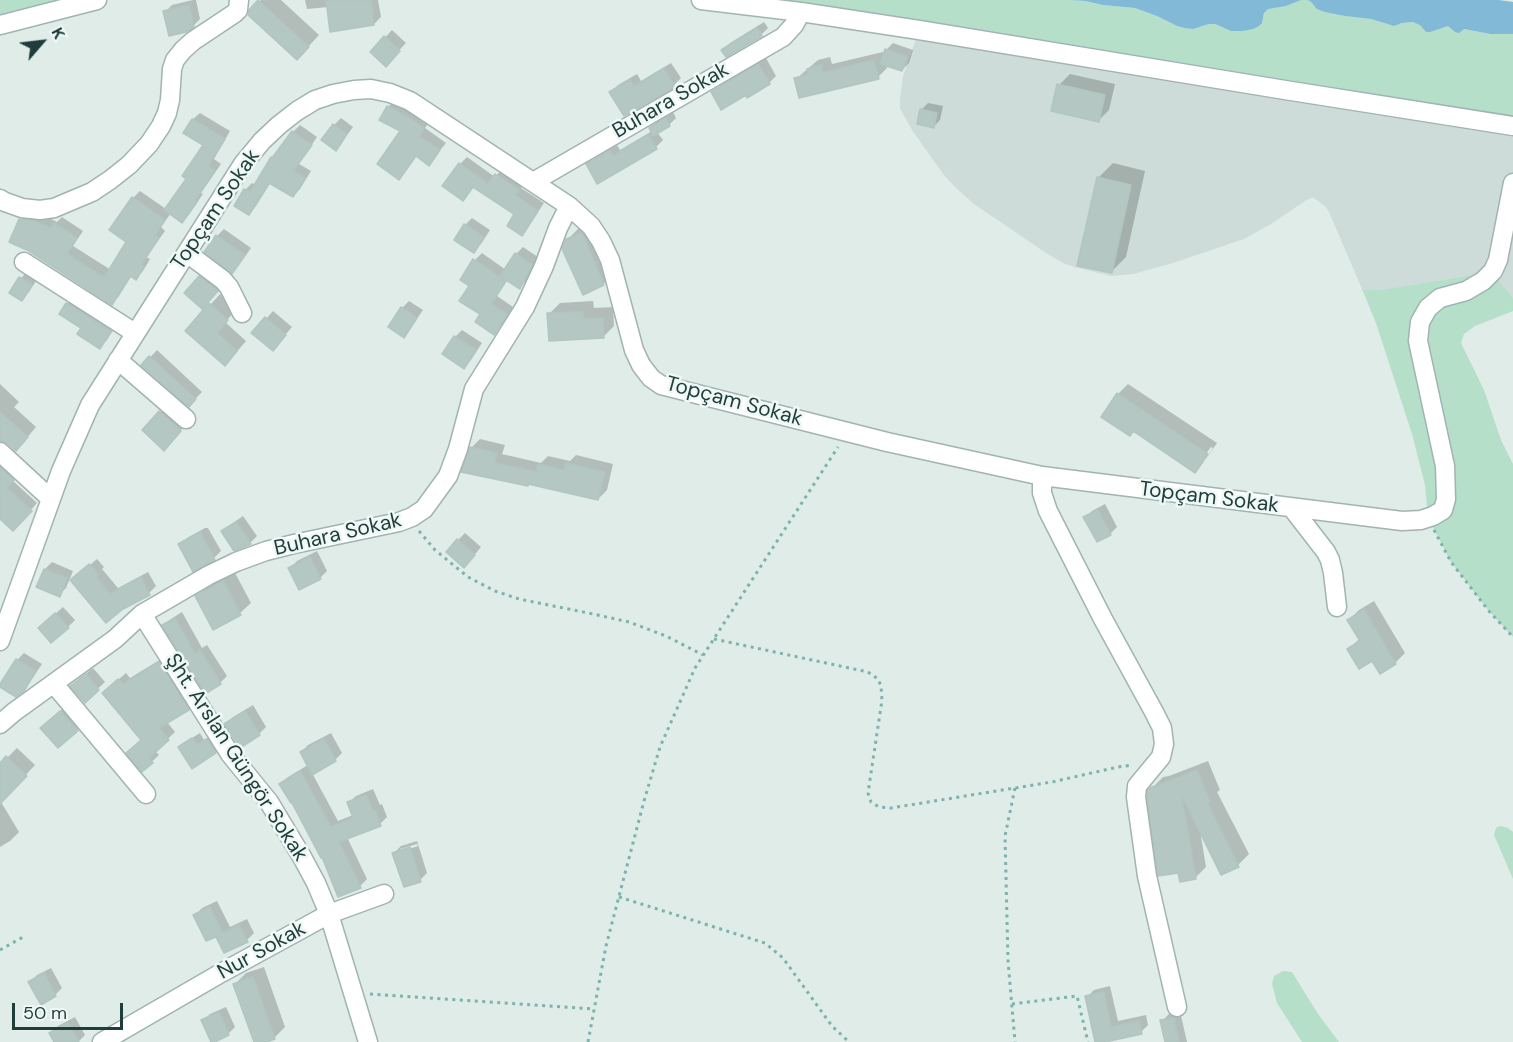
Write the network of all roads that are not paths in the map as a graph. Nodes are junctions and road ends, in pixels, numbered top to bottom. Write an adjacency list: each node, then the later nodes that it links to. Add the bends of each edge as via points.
1 (97, 0): 5 (street)
2 (239, 0): 9 (street, via 235,13 193,41 175,60 164,119 149,144 129,165 92,192 54,208 22,208)
3 (701, 0): 4 (street)
4 (801, 12): 6 (street); 7 (street, Buhara Sokak, via 783,37)
5 (0, 25)
6 (1513, 126)
7 (532, 182): 10 (street, Topçam Sokak); 11 (street, Topçam Sokak, via 410,101 371,89 333,94 297,111 262,141)
8 (1513, 183): 20 (street, Topçam Sokak, via 1494,271 1466,291 1440,298 1420,322 1418,341 1445,466 1447,492 1443,510 1428,518 1402,521)
9 (0, 199)
10 (569, 206): 18 (street, Topçam Sokak, via 591,226 606,250 634,350 651,378 661,385); 22 (street, Buhara Sokak, via 525,307 474,389 448,476 424,509 379,527 294,544 248,558 209,574)
11 (187, 253): 13 (street, via 230,287); 14 (street, Topçam Sokak)
12 (24, 262): 14 (street)
13 (243, 313)
14 (135, 333): 15 (street, Topçam Sokak)
15 (118, 360): 16 (street); 19 (street, Topçam Sokak, via 90,405)
16 (186, 419)
17 (0, 452): 19 (street)
18 (1042, 476): 20 (street, Topçam Sokak); 29 (street, via 1042,494 1048,511 1162,728 1161,757 1137,786 1136,797 1147,876)
19 (51, 499): 23 (street, Topçam Sokak)
20 (1292, 508): 21 (street, via 1330,560)
21 (1337, 607)
22 (142, 614): 24 (street, Buhara Sokak); 28 (street, Şht. Arslan Güngör Sokak, via 230,754 269,802 316,883)
23 (0, 641)
24 (54, 684): 25 (street, Buhara Sokak); 26 (street)
25 (0, 724)
26 (146, 794)
27 (384, 894): 28 (street, Nur Sokak)
28 (329, 914): 30 (street, Nur Sokak); 31 (street, Şht. Arslan Güngör Sokak)
29 (1177, 1007)
30 (111, 1040)
31 (369, 1042)

